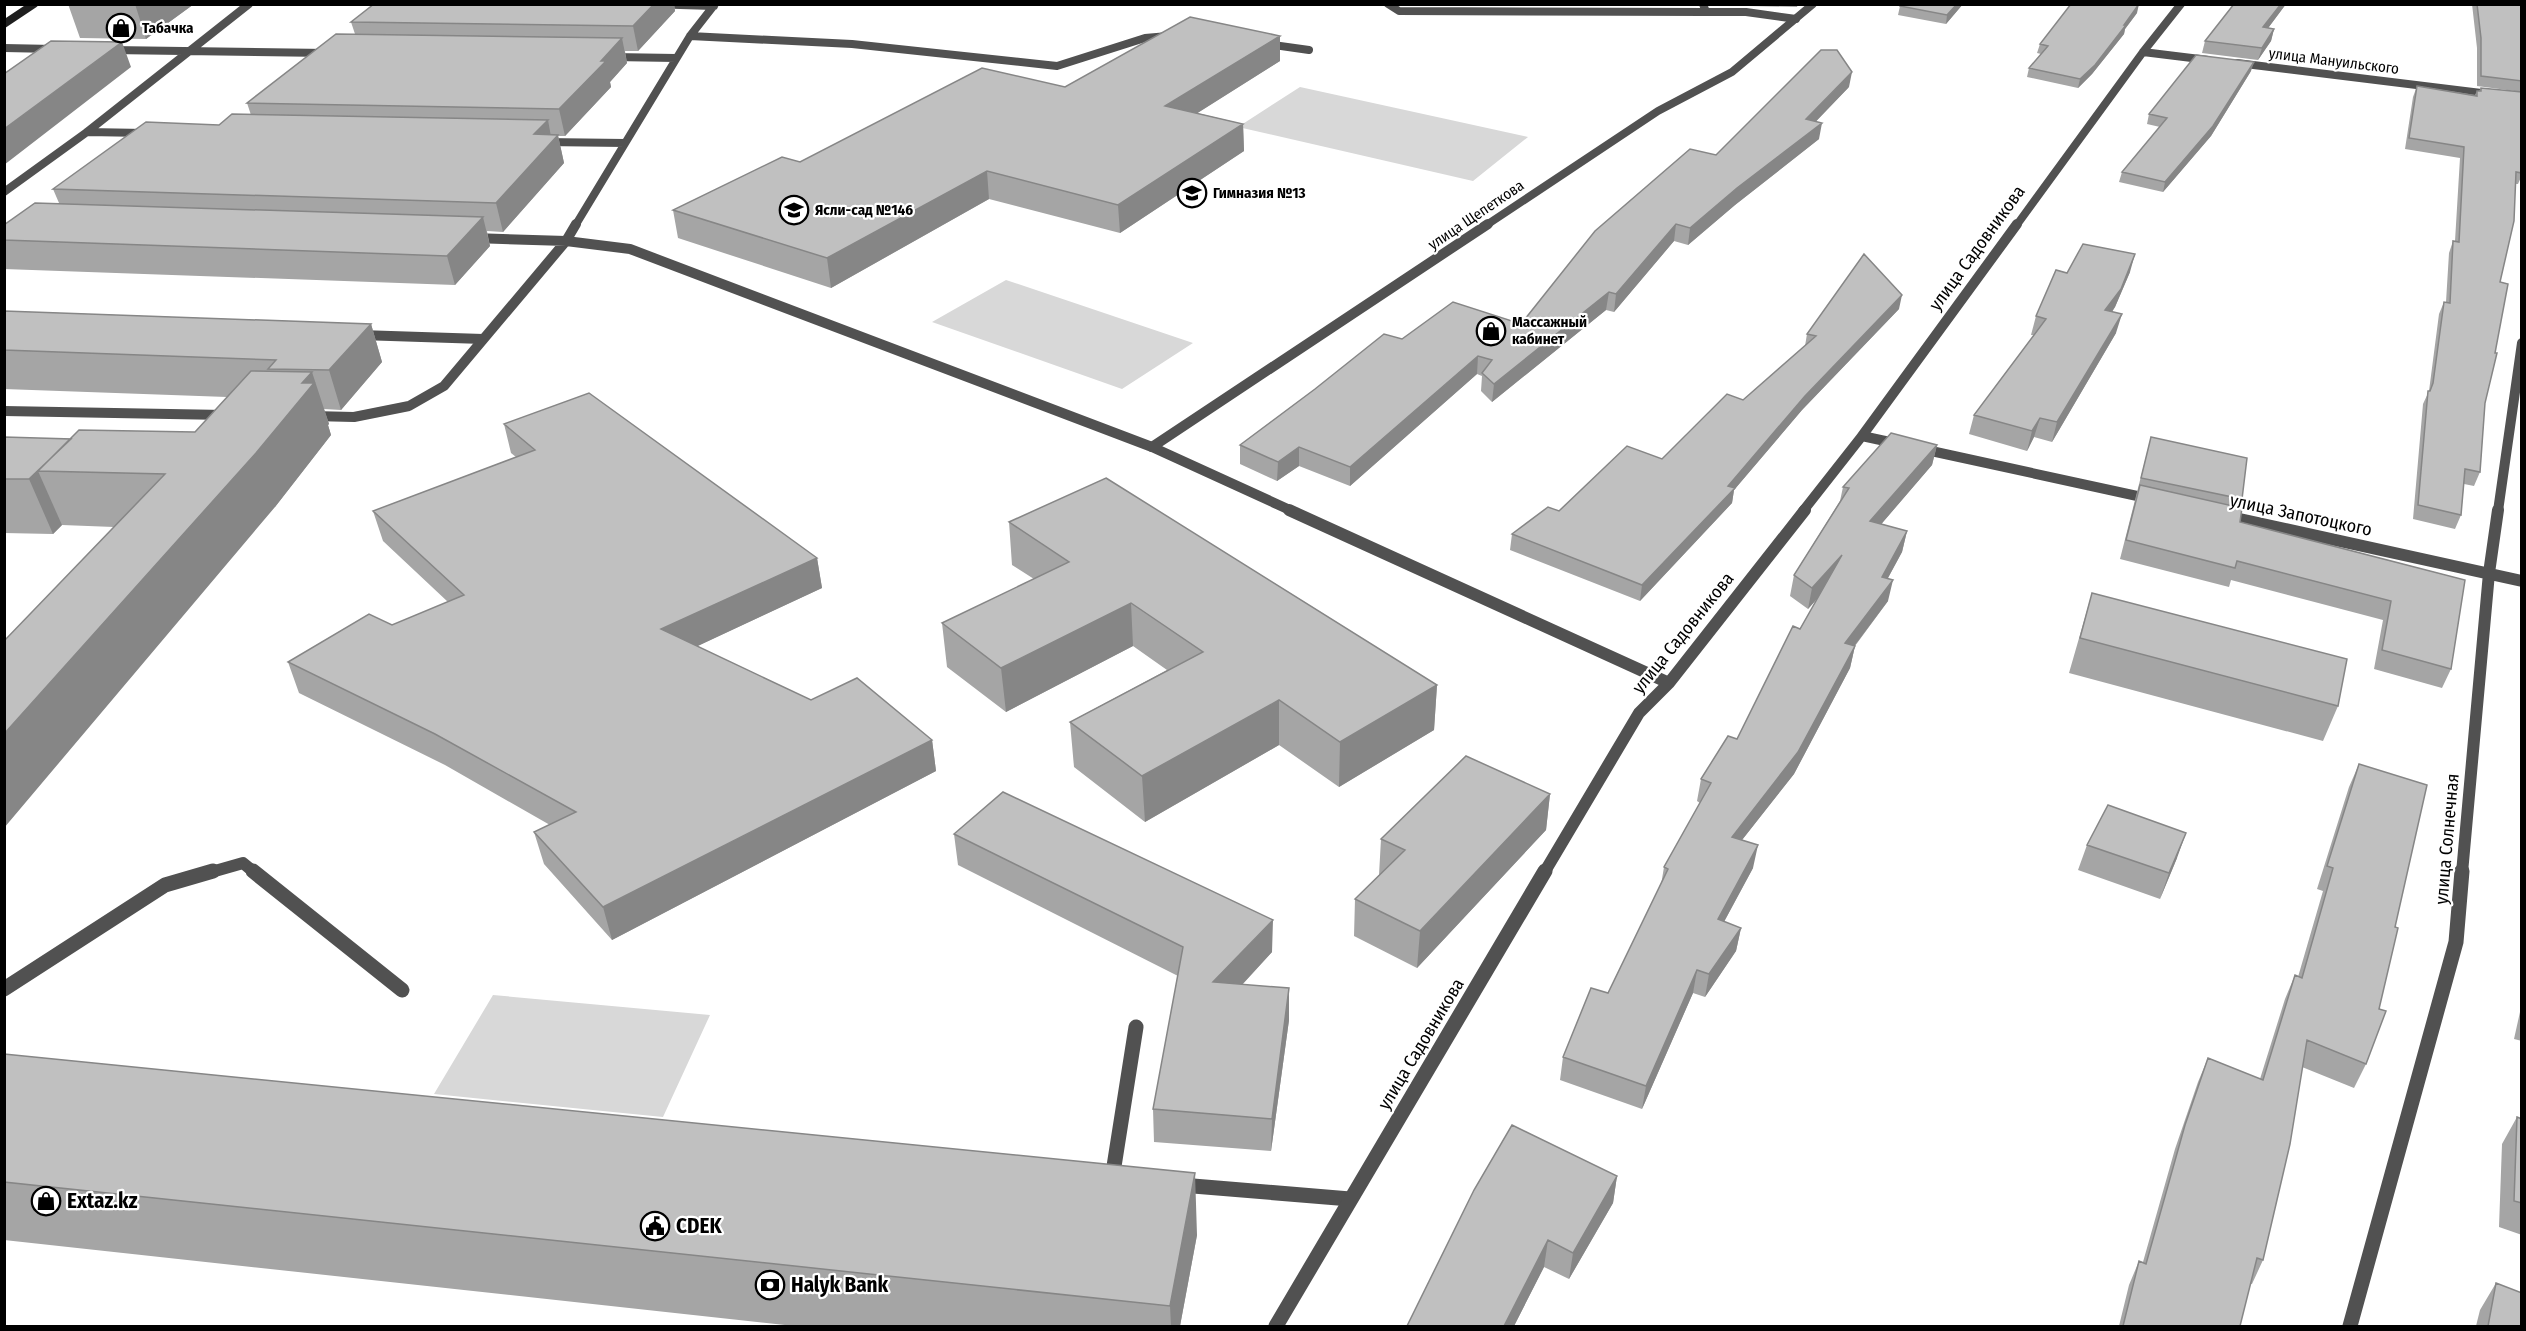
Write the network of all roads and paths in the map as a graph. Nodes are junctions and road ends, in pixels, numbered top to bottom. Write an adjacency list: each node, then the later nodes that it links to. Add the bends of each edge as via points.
1 (34, 4): 10 (main road)
2 (249, 4): 18 (street)
3 (647, 4): 7 (street)
4 (1388, 4): 8 (street, via 1399,11)
5 (1813, 4): 9 (street, улица Щепеткова)
6 (2181, 4): 19 (street, улица Садовникова)
7 (715, 5): 11 (street)
8 (1705, 8): 9 (street)
9 (1796, 19): 40 (street, улица Щепеткова, via 1732,72 1658,111)
10 (4, 24)
11 (690, 36): 12 (street, via 852,44 1057,66 1145,38); 22 (street)
12 (1179, 36)
13 (1255, 43): 17 (street)
14 (4, 48): 15 (street)
15 (62, 49)
16 (97, 50): 18 (street)
17 (1309, 50)
18 (190, 51): 20 (street); 26 (street)
19 (2143, 52): 23 (street); 39 (street, улица Садовникова)
20 (332, 53)
21 (605, 57): 22 (street)
22 (676, 58): 29 (street)
23 (2214, 60)
24 (2226, 62): 25 (street, улица Мануильского)
25 (2522, 98)
26 (87, 132): 27 (street); 30 (street)
27 (159, 134)
28 (529, 141): 29 (street)
29 (625, 143): 32 (street)
30 (4, 192)
31 (459, 238): 32 (street)
32 (566, 241): 34 (street); 40 (street, via 630,249)
33 (352, 335): 34 (street)
34 (483, 339): 38 (street, via 444,386 409,406 354,417)
35 (2522, 343): 43 (street, улица Солнечная)
36 (4, 411): 37 (street)
37 (237, 415)
38 (295, 416)
39 (1862, 436): 41 (street); 45 (street, улица Садовникова)
40 (1152, 447): 45 (street)
41 (2164, 502)
42 (2210, 512): 43 (street, улица Запотоцкого)
43 (2489, 573): 44 (street, улица Запотоцкого); 53 (street, улица Солнечная, via 2456,942)
44 (2522, 581)
45 (1669, 683): 51 (street, улица Садовникова, via 1639,713)
46 (4, 989): 47 (street, via 165,885 243,863)
47 (402, 990)
48 (1136, 1027): 49 (street)
49 (1112, 1180)
50 (1159, 1184): 51 (street)
51 (1350, 1198): 52 (street, улица Садовникова)
52 (1276, 1326)
53 (2350, 1326)

